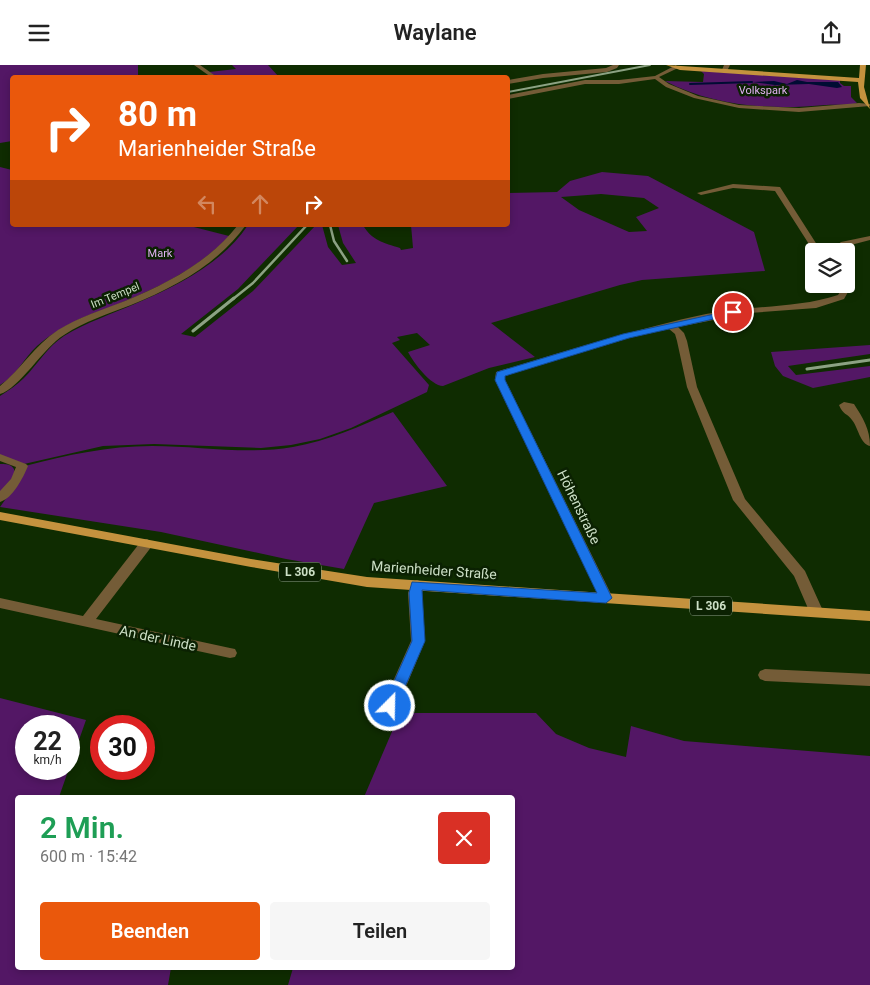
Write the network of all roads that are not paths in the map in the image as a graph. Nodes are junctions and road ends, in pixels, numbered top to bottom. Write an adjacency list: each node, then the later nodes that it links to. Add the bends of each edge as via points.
1 (197, 65): 6 (street)
2 (616, 65): 9 (street, via 599,71)
3 (863, 65): 8 (main road)
4 (673, 66): 5 (main road); 7 (street)
5 (726, 67): 8 (main road)
6 (211, 75)
7 (656, 77): 10 (street, via 622,82 585,82); 11 (street, via 688,94 733,105 795,110 838,105)
8 (860, 81): 11 (main road, via 861,96)
9 (510, 82)
10 (510, 97)
11 (869, 106)
12 (701, 193): 15 (street, via 729,186 777,189)
13 (240, 227): 19 (street, Im Tempel, via 224,247 188,274 60,333)
14 (868, 240): 16 (street)
15 (812, 243)
16 (844, 243)
17 (843, 293): 18 (street, via 828,303 733,312)
18 (671, 325): 27 (street, Höhenstraße, via 500,374 500,380); 29 (street, via 682,341 692,387 739,500 800,574)
19 (0, 391)
20 (856, 417): 21 (street)
21 (870, 443)
22 (0, 457): 23 (street, via 22,466 16,480)
23 (0, 498)
24 (0, 516): 25 (main road, Marienheider Straße / L 306)
25 (147, 543): 26 (main road, Marienheider Straße / L 306, via 338,578); 31 (street)
26 (417, 585): 27 (main road, Marienheider Straße / L 306); 35 (street, via 418,641)
27 (606, 598): 29 (main road, Marienheider Straße / L 306)
28 (0, 603): 31 (street, An der Linde)
29 (817, 613): 30 (main road, Marienheider Straße / L 306)
30 (870, 616)
31 (86, 622): 32 (street, An der Linde)
32 (230, 653)
33 (765, 675): 34 (street)
34 (870, 680)
35 (390, 706)

